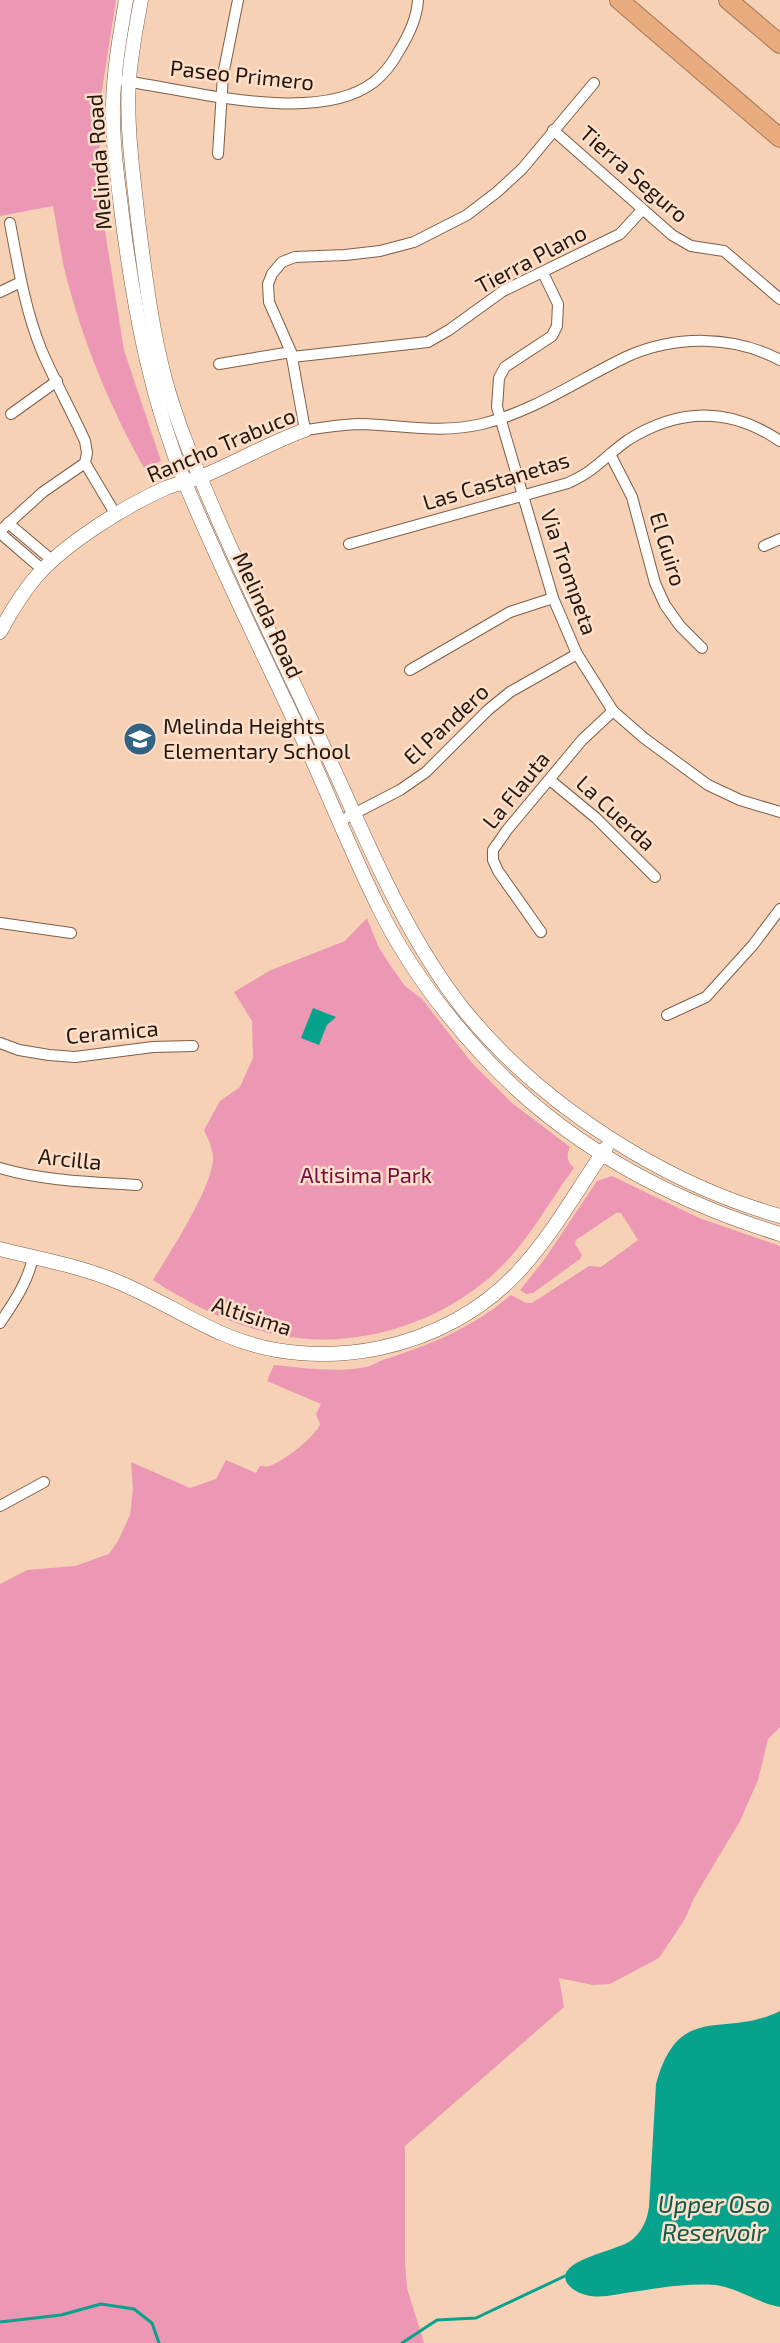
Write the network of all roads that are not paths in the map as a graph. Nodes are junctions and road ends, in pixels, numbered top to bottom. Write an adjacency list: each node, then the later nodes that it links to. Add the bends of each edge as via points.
1 (126, 0): 8 (main road, Melinda Road)
2 (141, 0): 9 (main road, Melinda Road)
3 (238, 0): 11 (street)
4 (418, 0): 11 (street, Paseo Primero, via 409,33 393,61 373,83 325,102 293,104)
5 (619, 0): 13 (highway)
6 (728, 0): 7 (highway)
7 (780, 45)
8 (114, 80): 9 (street, Paseo Primero); 32 (main road, Melinda Road, via 116,163 134,307 156,397)
9 (129, 82): 11 (street, Paseo Primero); 31 (main road, Melinda Road, via 132,161 153,328 172,400)
10 (594, 83): 12 (street)
11 (220, 96): 14 (street)
12 (553, 130): 15 (street, Tierra Seguro); 21 (street, via 522,169 497,192 441,229 414,242 380,251 295,257 282,262 268,284 268,302)
13 (780, 138)
14 (218, 154)
15 (642, 210): 17 (street, Tierra Plano, via 620,234); 20 (street, Tierra Seguro, via 691,246 724,251)
16 (10, 224): 18 (street)
17 (543, 273): 21 (street, Tierra Plano, via 503,291 428,342); 26 (street, Via Trompeta, via 558,304 557,326 552,336 505,367 497,390)
18 (21, 282): 19 (street); 24 (street, via 38,339)
19 (0, 292)
20 (780, 299)
21 (292, 354): 23 (street, Tierra Plano); 27 (street)
22 (780, 360): 26 (street, Rancho Trabuco, via 740,344 709,340 675,343 627,357 545,401)
23 (219, 364)
24 (57, 381): 25 (street); 30 (street, via 85,441)
25 (11, 414)
26 (500, 419): 27 (street, Rancho Trabuco, via 446,429 359,424); 33 (street, Via Trompeta)
27 (305, 430): 31 (main road, Rancho Trabuco)
28 (780, 441): 29 (street, Las Castanetas, via 743,420 699,416 655,426)
29 (610, 454): 33 (street, Las Castanetas, via 568,483); 42 (street, El Guiro, via 632,497 655,584 680,626)
30 (85, 463): 34 (street); 35 (street, via 43,492)
31 (200, 477): 32 (main road, Rancho Trabuco); 47 (main road, Melinda Road)
32 (185, 482): 34 (main road, Rancho Trabuco); 49 (main road, Melinda Road)
33 (524, 496): 37 (street, Las Castanetas); 40 (street, Via Trompeta)
34 (116, 515): 39 (main road, Rancho Trabuco)
35 (3, 529): 39 (street)
36 (780, 539): 38 (street)
37 (349, 544)
38 (764, 546)
39 (48, 566): 41 (main road, Rancho Trabuco)
40 (553, 598): 43 (street, Via Trompeta); 44 (street, via 510,612)
41 (0, 632)
42 (702, 648)
43 (577, 654): 45 (street, Via Trompeta); 47 (street, El Pandero, via 503,698 426,772)
44 (410, 669)
45 (613, 711): 46 (street, La Flauta, via 582,740); 48 (street, Via Trompeta, via 708,785)
46 (550, 780): 50 (street, La Cuerda); 53 (street, La Flauta, via 493,850 498,871)
47 (355, 813): 49 (street, El Pandero); 58 (main road, Melinda Road, via 398,907 464,1009 543,1089)
48 (780, 813)
49 (340, 821): 59 (main road, Melinda Road, via 380,909 451,1018 513,1086)
50 (655, 876)
51 (780, 909): 55 (street, via 706,997)
52 (0, 922): 54 (street)
53 (541, 932)
54 (71, 933)
55 (667, 1016)
56 (0, 1043): 57 (street, Ceramica, via 75,1057)
57 (193, 1046)
58 (612, 1139): 59 (main road, Altisima); 62 (main road, Melinda Road, via 672,1174 728,1200)
59 (602, 1154): 63 (main road, Melinda Road, via 701,1206); 65 (main road, Altisima, via 516,1275 490,1297 442,1327 398,1344 372,1349 337,1354 296,1352 256,1344 225,1334 117,1281)
60 (0, 1168): 61 (street, Arcilla, via 72,1181)
61 (136, 1185)
62 (780, 1216)
63 (780, 1234)
64 (0, 1249): 65 (main road, Altisima)
65 (33, 1257): 66 (street, via 20,1293)
66 (0, 1323)
67 (44, 1482): 68 (street)
68 (0, 1506)

